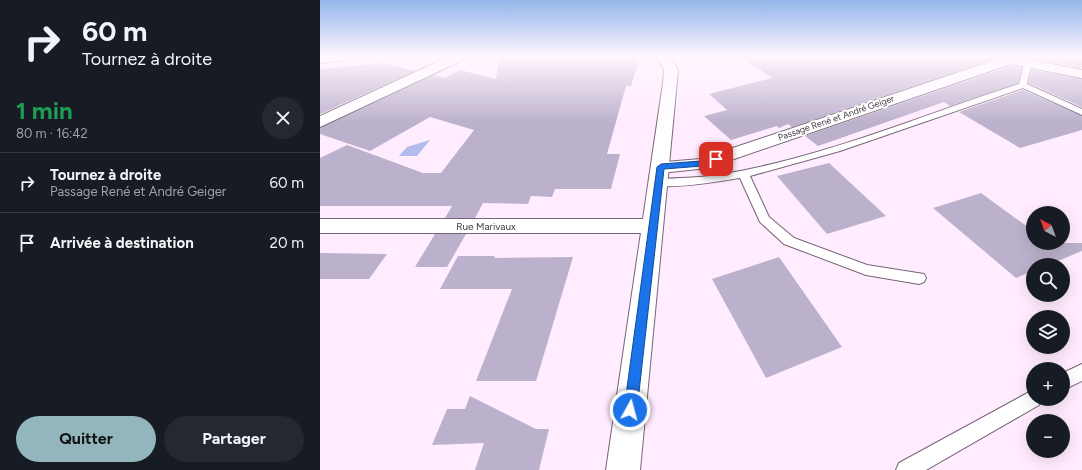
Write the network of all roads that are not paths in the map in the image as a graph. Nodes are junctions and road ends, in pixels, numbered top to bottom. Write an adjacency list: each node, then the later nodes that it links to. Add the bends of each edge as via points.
1 (412, 79): 7 (street)
2 (670, 79): 9 (street)
3 (943, 79): 9 (street, Passage René et André Geiger, via 702,164)
4 (1024, 79): 5 (lane)
5 (1023, 85): 6 (lane); 8 (lane, via 837,150)
6 (1082, 112)
7 (320, 122)
8 (744, 174): 9 (lane, via 720,178); 12 (lane, via 764,219 789,241 866,270)
9 (660, 175): 11 (street)
10 (320, 226): 11 (street, Rue Marivaux)
11 (652, 226): 16 (street)
12 (919, 278)
13 (1082, 372): 14 (lane)
14 (1070, 378)
15 (1026, 403): 17 (lane)
16 (623, 470)
17 (906, 470)

